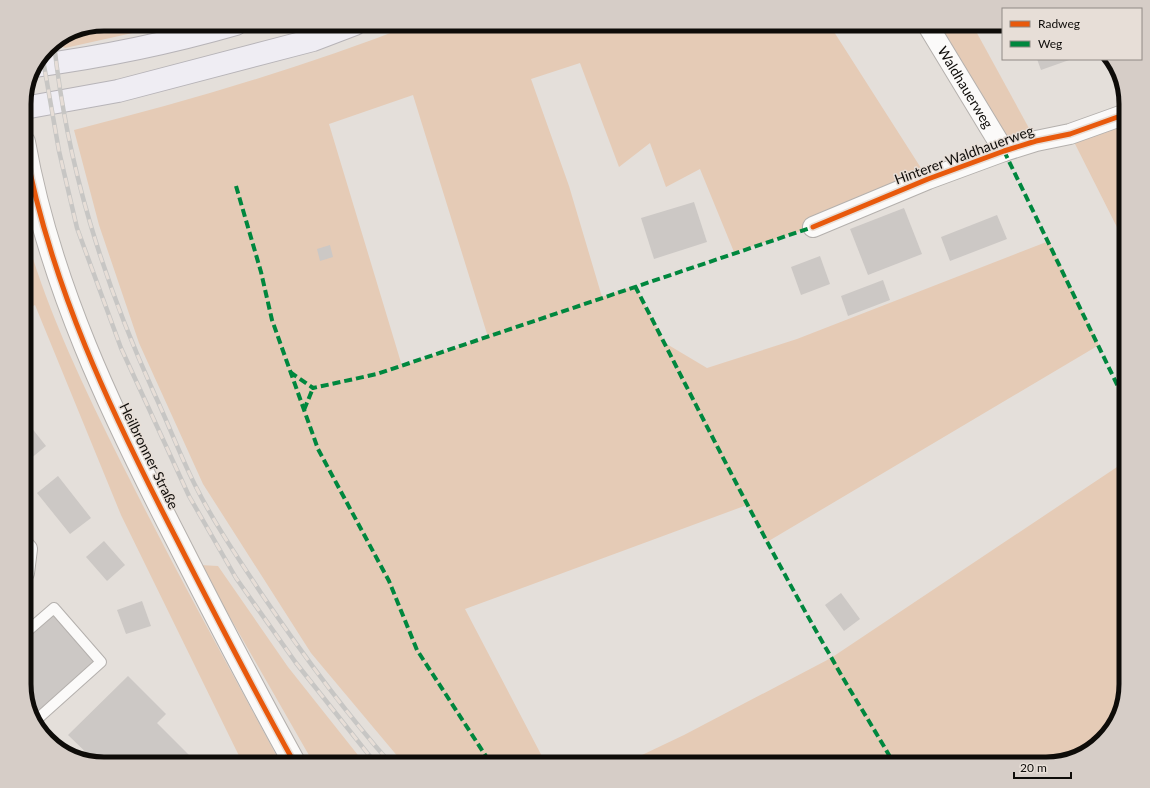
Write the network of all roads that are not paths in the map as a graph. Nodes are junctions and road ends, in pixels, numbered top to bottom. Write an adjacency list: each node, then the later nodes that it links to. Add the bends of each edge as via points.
1 (212, 31): 4 (highway)
2 (337, 31): 5 (highway, via 313,40 118,91)
3 (931, 31): 7 (street, Waldhauerweg)
4 (42, 65)
5 (31, 107)
6 (1119, 116): 7 (street, Hinterer Waldhauerweg, via 1070,134 1036,140)
7 (1004, 151): 9 (street, Hinterer Waldhauerweg)
8 (31, 173): 12 (street, Heilbronner Straße, via 49,246 69,304 113,412 252,687)
9 (812, 227)
10 (31, 628): 11 (lane, via 54,608 101,662)
11 (39, 717)
12 (291, 757)

